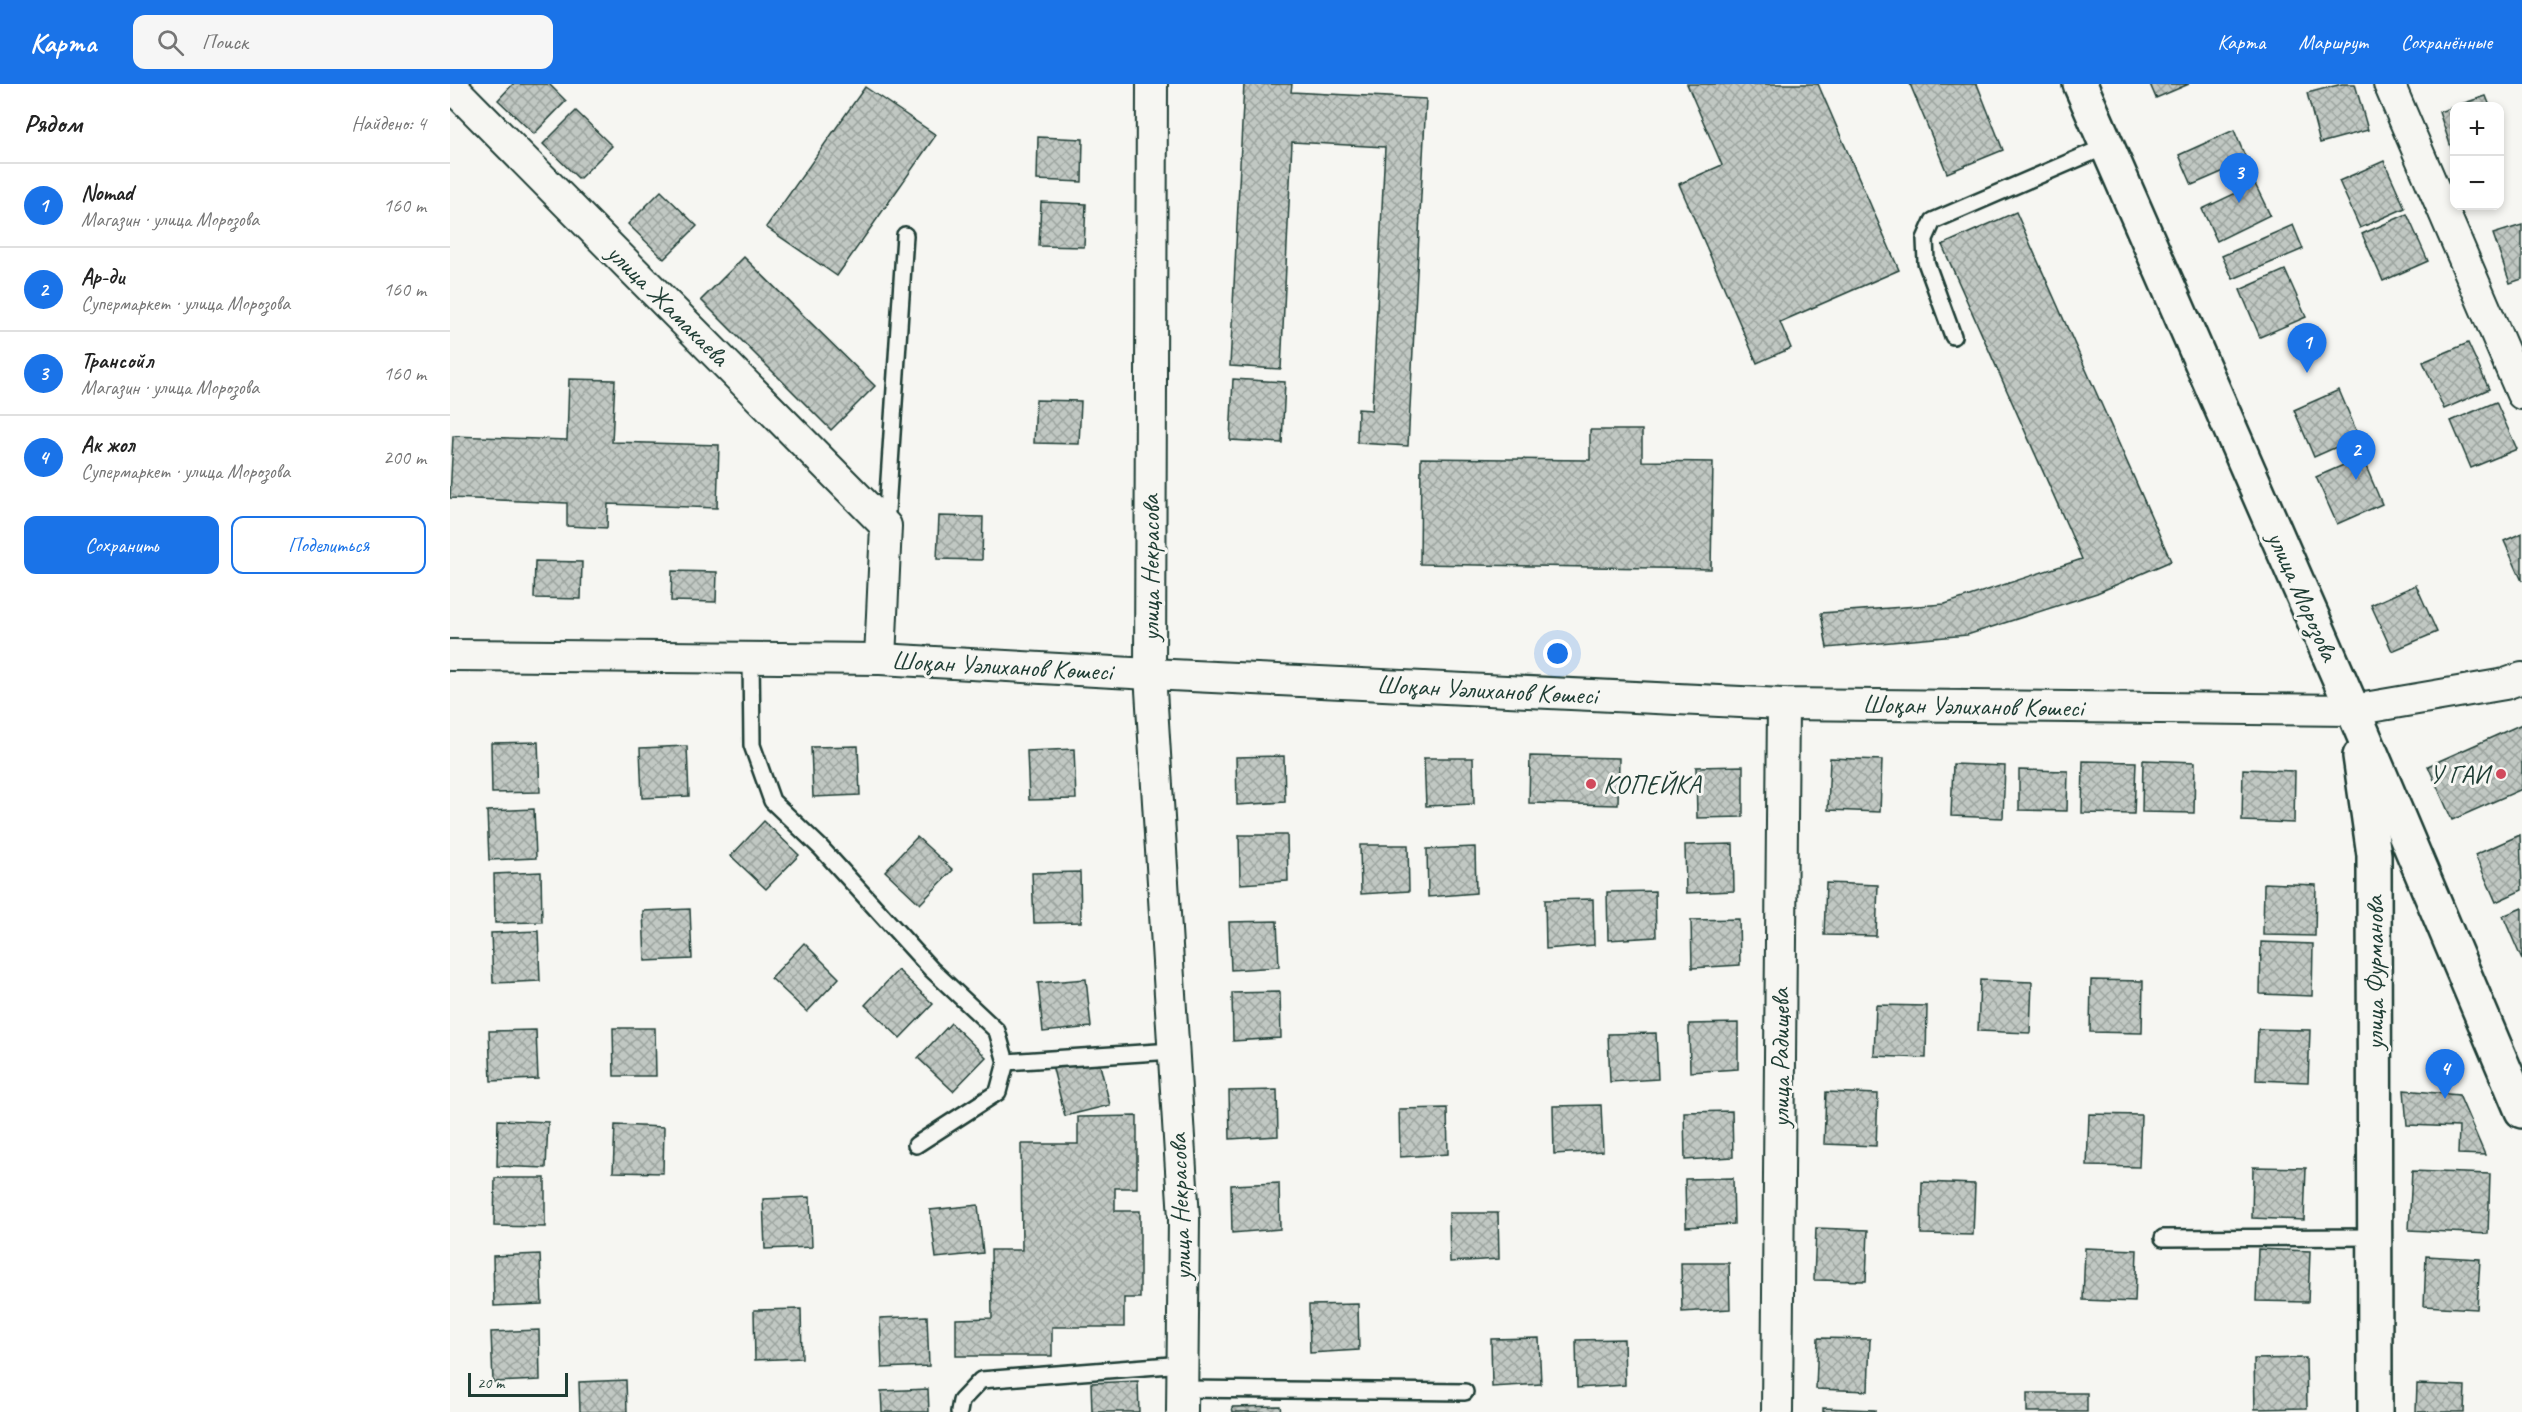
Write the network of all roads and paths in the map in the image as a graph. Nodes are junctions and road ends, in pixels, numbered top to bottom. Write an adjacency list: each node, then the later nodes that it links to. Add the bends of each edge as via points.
1 (1152, 84): 13 (street, улица Некрасова)
2 (2080, 84): 5 (main road, улица Морозова)
3 (2389, 84): 8 (street)
4 (450, 85): 9 (street, улица Жамакаева)
5 (2107, 146): 7 (lane, via 1933,221 1925,239 1926,262); 16 (main road, улица Морозова)
6 (905, 235): 9 (lane)
7 (1953, 336)
8 (2522, 394)
9 (886, 526): 12 (street)
10 (450, 655): 11 (street, Шоқан Уәлиханов Көшесі)
11 (751, 657): 12 (street, Шоқан Уәлиханов Көшесі); 18 (lane, via 752,745 772,801 821,848 931,969 997,1031)
12 (880, 659): 13 (street, Шоқан Уәлиханов Көшесі)
13 (1150, 674): 15 (street, Шоқан Уәлиханов Көшесі); 17 (street, улица Некрасова)
14 (2522, 678): 16 (street, Шоқан Уәлиханов Көшесі)
15 (1783, 704): 16 (street, Шоқан Уәлиханов Көшесі); 26 (street, улица Радищева)
16 (2353, 710): 19 (main road, улица Морозова); 21 (main road, улица Фурманова, via 2374,855)
17 (1173, 1051): 18 (lane); 23 (street, улица Некрасова, via 1184,1218)
18 (1006, 1062): 20 (lane, via 998,1092)
19 (2522, 1111)
20 (916, 1144)
21 (2374, 1237): 22 (lane); 27 (main road, улица Фурманова)
22 (2163, 1238)
23 (1183, 1388): 24 (lane); 25 (lane, via 981,1380 962,1401)
24 (1465, 1392)
25 (959, 1412)
26 (1777, 1412)
27 (2375, 1412)

